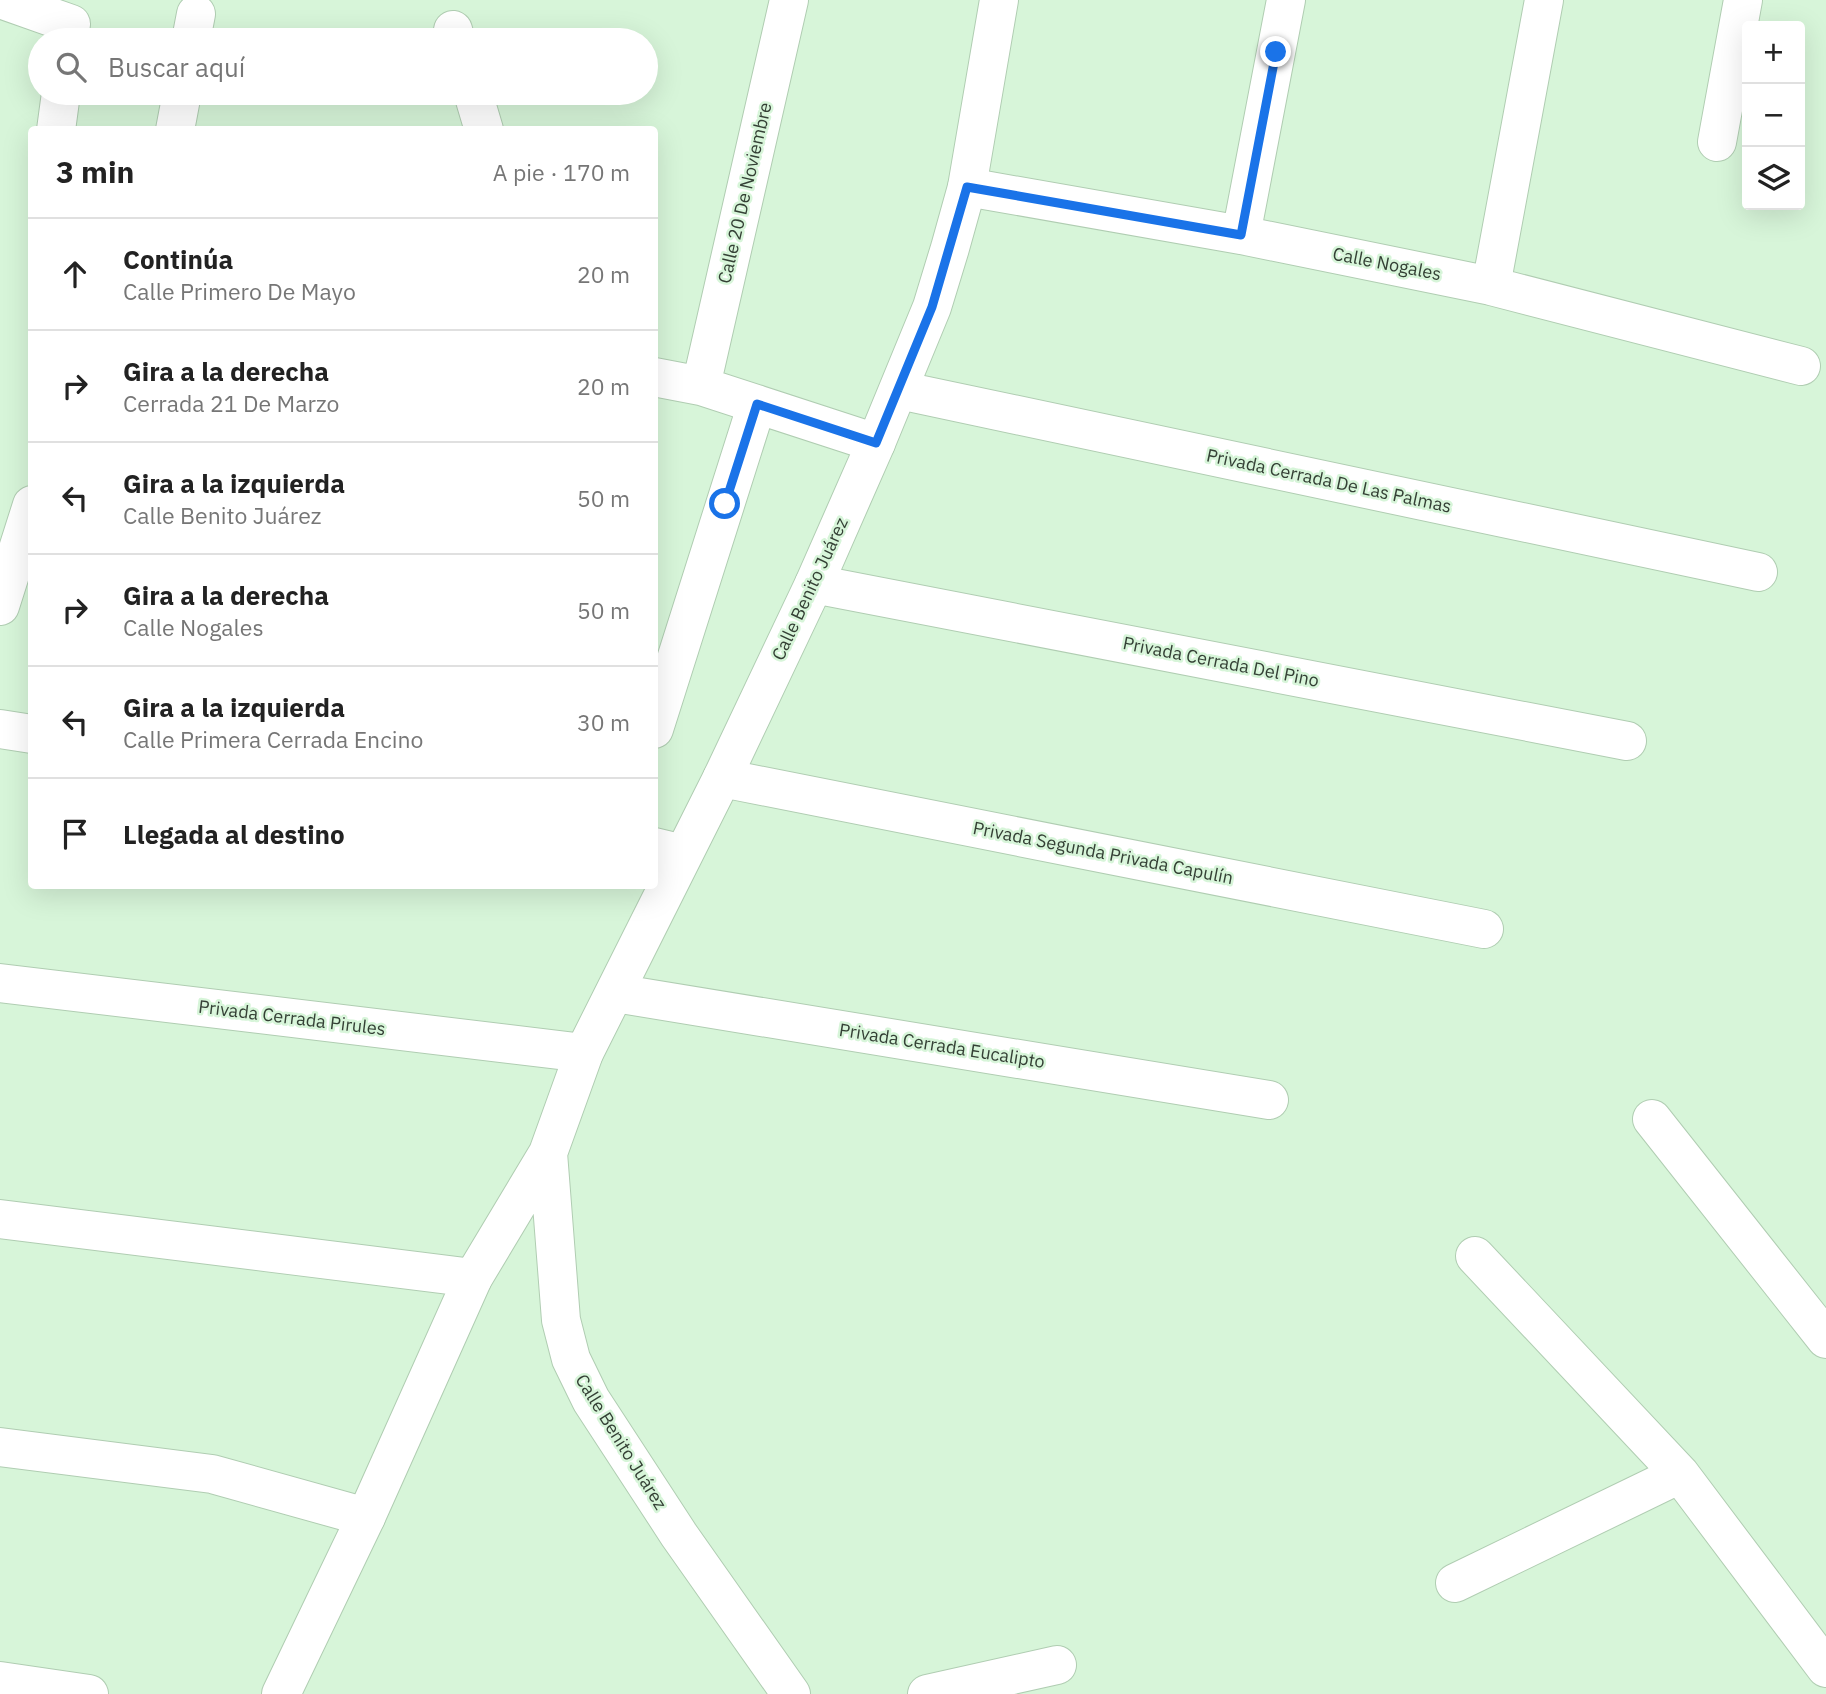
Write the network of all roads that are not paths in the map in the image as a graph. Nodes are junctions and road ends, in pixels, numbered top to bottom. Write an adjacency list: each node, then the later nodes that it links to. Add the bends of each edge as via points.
1 (3, 0): 7 (street, via 71,24)
2 (789, 0): 20 (street, Calle 20 De Noviembre)
3 (999, 0): 15 (street, Calle Benito Juárez)
4 (1286, 0): 16 (street)
5 (1544, 0): 17 (street)
6 (1743, 0): 14 (street)
7 (70, 28)
8 (59, 105): 11 (street)
9 (180, 105): 12 (street)
10 (476, 105): 13 (street)
11 (57, 126)
12 (176, 126)
13 (483, 126)
14 (1717, 142)
15 (967, 187): 16 (street, Calle Nogales); 21 (street, Calle Benito Juárez, via 932,307)
16 (1241, 235): 17 (street, Calle Nogales)
17 (1491, 286): 18 (street, Calle Nogales)
18 (1801, 366)
19 (658, 378): 20 (street)
20 (701, 386): 22 (street)
21 (899, 390): 23 (street, Calle Benito Juárez); 25 (street, Privada Cerrada De Las Palmas)
22 (757, 404): 23 (street); 28 (street)
23 (876, 443): 26 (street, Calle Benito Juárez)
24 (28, 518): 27 (street)
25 (1758, 572)
26 (814, 584): 31 (street, Privada Cerrada Del Pino); 32 (street, Calle Benito Juárez)
27 (0, 606)
28 (658, 716)
29 (0, 729): 30 (street)
30 (28, 733)
31 (1628, 741)
32 (722, 778): 33 (street, Calle Benito Juárez); 36 (street, Privada Segunda Privada Capulín)
33 (669, 850): 34 (street, Calle Benito Juárez)
34 (658, 879)
35 (654, 889): 38 (street, Calle Benito Juárez)
36 (1485, 929)
37 (0, 983): 39 (street, Privada Cerrada Pirules)
38 (615, 993): 39 (street, Calle Benito Juárez); 40 (street, Privada Cerrada Eucalipto)
39 (584, 1054): 42 (street, Calle Benito Juárez)
40 (1269, 1100)
41 (1651, 1119): 46 (street)
42 (548, 1153): 45 (street, Calle Benito Juárez); 56 (street, Calle Benito Juárez, via 561,1320 571,1359 591,1400 642,1479)
43 (0, 1219): 45 (street)
44 (1475, 1256): 48 (street)
45 (473, 1278): 49 (street, Calle Benito Juárez)
46 (1826, 1339)
47 (0, 1447): 49 (street, via 212,1474)
48 (1680, 1474): 50 (street); 52 (street)
49 (366, 1517): 55 (street, Calle Benito Juárez)
50 (1455, 1583)
51 (1057, 1665): 57 (street)
52 (1826, 1668)
53 (0, 1681): 54 (street)
54 (89, 1694)
55 (281, 1694)
56 (792, 1694)
57 (927, 1694)

